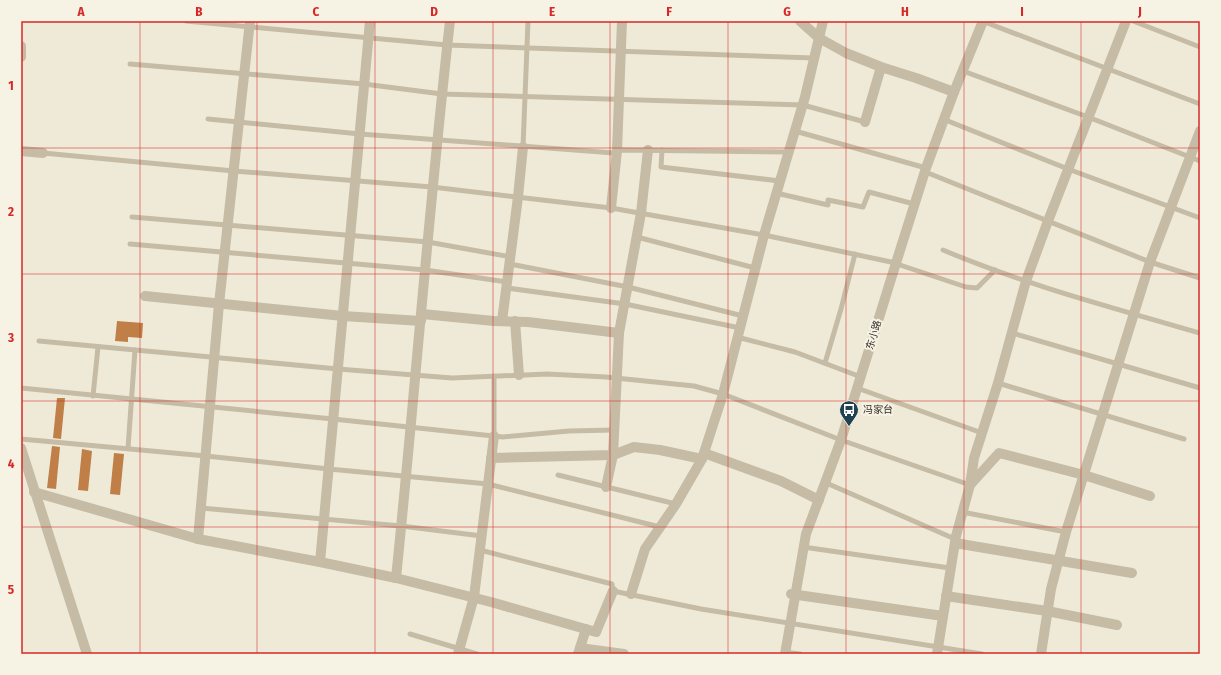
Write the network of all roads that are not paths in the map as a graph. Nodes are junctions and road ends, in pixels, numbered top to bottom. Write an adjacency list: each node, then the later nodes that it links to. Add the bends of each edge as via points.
1 (186, 21): 12 (lane)
2 (370, 21): 13 (street)
3 (450, 21): 15 (street)
4 (528, 21): 18 (lane)
5 (622, 21): 19 (street)
6 (800, 21): 14 (street)
7 (823, 21): 14 (street)
8 (978, 21): 28 (street, 东小路)
9 (983, 21): 24 (lane); 25 (street, 东小路)
10 (1126, 21): 24 (street)
11 (1133, 21): 17 (lane)
12 (249, 24): 13 (lane); 26 (street)
13 (369, 38): 15 (lane); 27 (street)
14 (819, 38): 21 (street); 23 (street, via 846,53)
15 (447, 45): 18 (lane); 29 (street)
16 (21, 46): 20 (street)
17 (1200, 46)
18 (527, 48): 19 (lane); 30 (lane)
19 (621, 51): 21 (lane); 31 (street)
20 (21, 57)
21 (814, 58): 33 (street)
22 (130, 64): 26 (lane)
23 (881, 67): 28 (street); 38 (street)
24 (1107, 70): 32 (lane); 34 (street)
25 (963, 71): 28 (street, 东小路); 34 (lane)
26 (244, 75): 27 (lane); 37 (street)
27 (364, 84): 29 (lane); 41 (street)
28 (952, 91): 36 (street, 东小路)
29 (442, 94): 30 (lane); 42 (street)
30 (525, 96): 31 (lane); 43 (lane)
31 (619, 99): 33 (lane); 47 (street)
32 (1200, 104)
33 (802, 105): 38 (lane); 39 (street)
34 (1088, 117): 50 (lane); 53 (street)
35 (208, 119): 37 (lane)
36 (942, 119): 52 (street, 东小路); 53 (lane)
37 (239, 122): 41 (lane); 54 (street)
38 (865, 122)
39 (795, 131): 48 (street); 52 (lane)
40 (1200, 131): 50 (street)
41 (360, 134): 42 (lane); 55 (street)
42 (437, 141): 43 (lane); 57 (street)
43 (523, 146): 47 (lane, via 614,153); 59 (street)
44 (648, 150): 45 (lane); 47 (lane); 63 (street)
45 (662, 150): 48 (lane); 56 (lane, via 661,167)
46 (21, 151): 49 (street)
47 (617, 151): 62 (street)
48 (788, 152): 56 (street)
49 (43, 153): 54 (lane)
50 (1190, 157): 51 (lane); 61 (street)
51 (1200, 161)
52 (923, 169): 60 (street, 东小路); 66 (lane)
53 (1068, 169): 61 (lane); 66 (street)
54 (234, 171): 55 (lane); 67 (street)
55 (355, 180): 57 (lane); 69 (street)
56 (780, 181): 58 (street)
57 (432, 187): 59 (lane); 71 (street)
58 (776, 193): 60 (lane, via 828,205 828,200 863,207 869,192); 68 (street)
59 (518, 197): 62 (lane); 76 (street)
60 (912, 203): 77 (street, 东小路)
61 (1171, 207): 65 (lane); 78 (street)
62 (611, 208): 63 (lane)
63 (642, 212): 68 (lane); 70 (street)
64 (132, 217): 67 (lane)
65 (1200, 218)
66 (1048, 221): 78 (lane); 84 (street)
67 (228, 226): 69 (lane); 74 (street)
68 (764, 235): 75 (lane); 80 (street)
69 (350, 236): 71 (lane); 79 (street)
70 (637, 237): 80 (lane); 86 (street)
71 (428, 242): 76 (lane); 81 (street)
72 (130, 244): 74 (lane)
73 (943, 250): 82 (lane)
74 (225, 252): 79 (lane); 88 (street)
75 (855, 254): 77 (lane); 104 (lane)
76 (510, 261): 85 (street); 86 (lane)
77 (893, 262): 82 (lane, via 977,288); 110 (street, 东小路)
78 (1150, 262): 83 (lane); 90 (street)
79 (348, 263): 81 (lane); 91 (street)
80 (755, 268): 92 (street)
81 (426, 270): 85 (lane); 93 (street)
82 (995, 270): 84 (lane)
83 (1200, 278)
84 (1026, 281): 90 (lane); 98 (street)
85 (507, 285): 89 (lane); 94 (street)
86 (628, 287): 89 (street); 92 (lane)
87 (145, 296): 88 (street)
88 (219, 304): 91 (street); 103 (street)
89 (625, 304): 96 (street); 97 (lane)
90 (1133, 314): 99 (lane); 105 (street)
91 (343, 316): 93 (street); 106 (street)
92 (743, 316): 97 (street)
93 (421, 317): 94 (street); 107 (street)
94 (502, 321): 95 (street)
95 (515, 321): 96 (street); 108 (street)
96 (619, 333): 111 (street)
97 (739, 333): 104 (lane); 116 (street)
98 (1012, 333): 105 (lane); 112 (street)
99 (1200, 334)
100 (39, 341): 101 (lane)
101 (98, 347): 102 (lane); 117 (lane)
102 (135, 350): 103 (lane); 118 (lane)
103 (215, 358): 106 (lane); 119 (street)
104 (825, 363): 110 (lane)
105 (1118, 365): 115 (lane); 120 (street)
106 (338, 369): 107 (lane); 121 (street)
107 (416, 375): 109 (lane, via 452,378); 122 (street)
108 (519, 375): 109 (lane); 111 (lane)
109 (494, 376): 125 (lane)
110 (860, 376): 114 (street, 东小路)
111 (616, 378): 116 (lane, via 694,386); 123 (street)
112 (998, 383): 120 (lane); 124 (street)
113 (21, 388): 117 (lane)
114 (856, 388): 124 (lane); 128 (street, 东小路)
115 (1200, 388)
116 (723, 394): 128 (lane); 133 (street)
117 (94, 396): 118 (lane)
118 (131, 400): 119 (lane); 130 (lane)
119 (210, 407): 121 (lane); 132 (street)
120 (1102, 415): 127 (lane); 137 (street)
121 (334, 419): 122 (lane); 135 (street)
122 (411, 427): 125 (lane); 138 (street)
123 (614, 430): 125 (lane); 131 (street)
124 (982, 433): 141 (street, via 974,458)
125 (494, 436): 134 (street)
126 (21, 439): 130 (lane)
127 (1184, 439)
128 (840, 440): 139 (street, 东小路); 141 (lane)
129 (21, 448): 143 (street)
130 (128, 448): 132 (lane)
131 (612, 455): 133 (street, via 634,447); 134 (street); 142 (street)
132 (206, 456): 135 (lane); 147 (street)
133 (704, 456): 145 (street, via 781,481); 146 (street)
134 (491, 458): 140 (street)
135 (329, 469): 138 (lane); 149 (street)
136 (558, 475): 142 (lane)
137 (1084, 475): 141 (street, via 999,453); 144 (street); 152 (street)
138 (406, 476): 140 (lane); 150 (street)
139 (824, 482): 145 (street, 东小路); 155 (lane)
140 (488, 484): 151 (lane); 153 (street)
141 (970, 485): 148 (street)
142 (606, 487): 146 (lane)
143 (34, 492): 154 (street); 178 (street)
144 (1150, 496)
145 (817, 499): 156 (street, 东小路, via 802,531)
146 (676, 504): 151 (street)
147 (201, 508): 149 (lane); 154 (street)
148 (962, 512): 152 (lane); 155 (street)
149 (324, 520): 150 (lane); 159 (street)
150 (401, 526): 153 (lane); 162 (street)
151 (660, 527): 164 (street, via 645,549)
152 (1066, 532): 158 (street)
153 (482, 536): 157 (street)
154 (198, 539): 159 (street)
155 (955, 541): 158 (street); 160 (street)
156 (801, 546): 160 (lane); 165 (street, 东小路)
157 (480, 550): 163 (lane, via 612,584); 167 (street)
158 (1059, 561): 161 (street); 168 (street)
159 (320, 562): 162 (street)
160 (950, 568): 166 (street)
161 (1132, 573)
162 (396, 578): 167 (street)
163 (613, 591): 164 (lane); 172 (street, via 596,632)
164 (631, 594): 170 (lane)
165 (793, 594): 169 (street); 170 (street, 东小路)
166 (946, 596): 168 (street); 169 (street)
167 (474, 597): 172 (street); 175 (street)
168 (1047, 611): 171 (street); 183 (street)
169 (943, 616): 174 (street)
170 (788, 624): 174 (lane); 177 (street, 东小路)
171 (1117, 624)
172 (586, 629): 176 (street)
173 (410, 634): 175 (lane)
174 (937, 650): 182 (lane)
175 (458, 651): 179 (lane)
176 (579, 651): 180 (street)
177 (784, 653): 181 (lane)
178 (87, 654)
179 (477, 654)
180 (624, 654)
181 (800, 654)
182 (982, 654)
183 (1041, 654)

